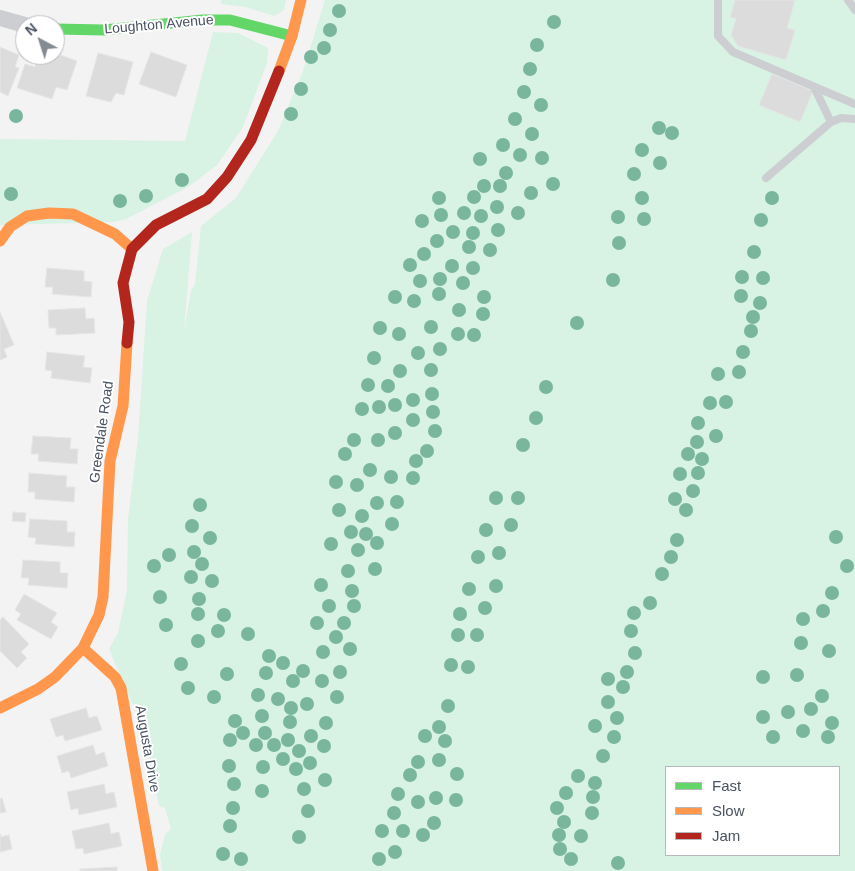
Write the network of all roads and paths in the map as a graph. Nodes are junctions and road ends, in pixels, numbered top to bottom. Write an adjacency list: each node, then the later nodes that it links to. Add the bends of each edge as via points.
1 (301, 0): 8 (street, Greendale Road)
2 (718, 0): 9 (lane, via 718,36 733,52)
3 (848, 0): 4 (lane)
4 (855, 10)
5 (0, 18): 6 (street)
6 (15, 23)
7 (65, 29): 8 (street, Loughton Avenue, via 104,30 230,20)
8 (292, 36): 15 (street, Greendale Road, via 251,140 227,177 207,199 156,224)
9 (814, 87): 10 (lane); 12 (lane)
10 (855, 104)
11 (855, 119): 12 (lane, via 841,118)
12 (831, 122): 13 (lane)
13 (766, 178)
14 (0, 241): 15 (street, via 10,227 27,216 72,214 95,222)
15 (132, 249): 16 (street, Greendale Road, via 123,282 129,322 123,406 110,461 104,597)
16 (83, 648): 17 (street, Greendale Road, via 55,677); 18 (street, Augusta Drive, via 115,677 121,688)
17 (0, 708)
18 (153, 871)

